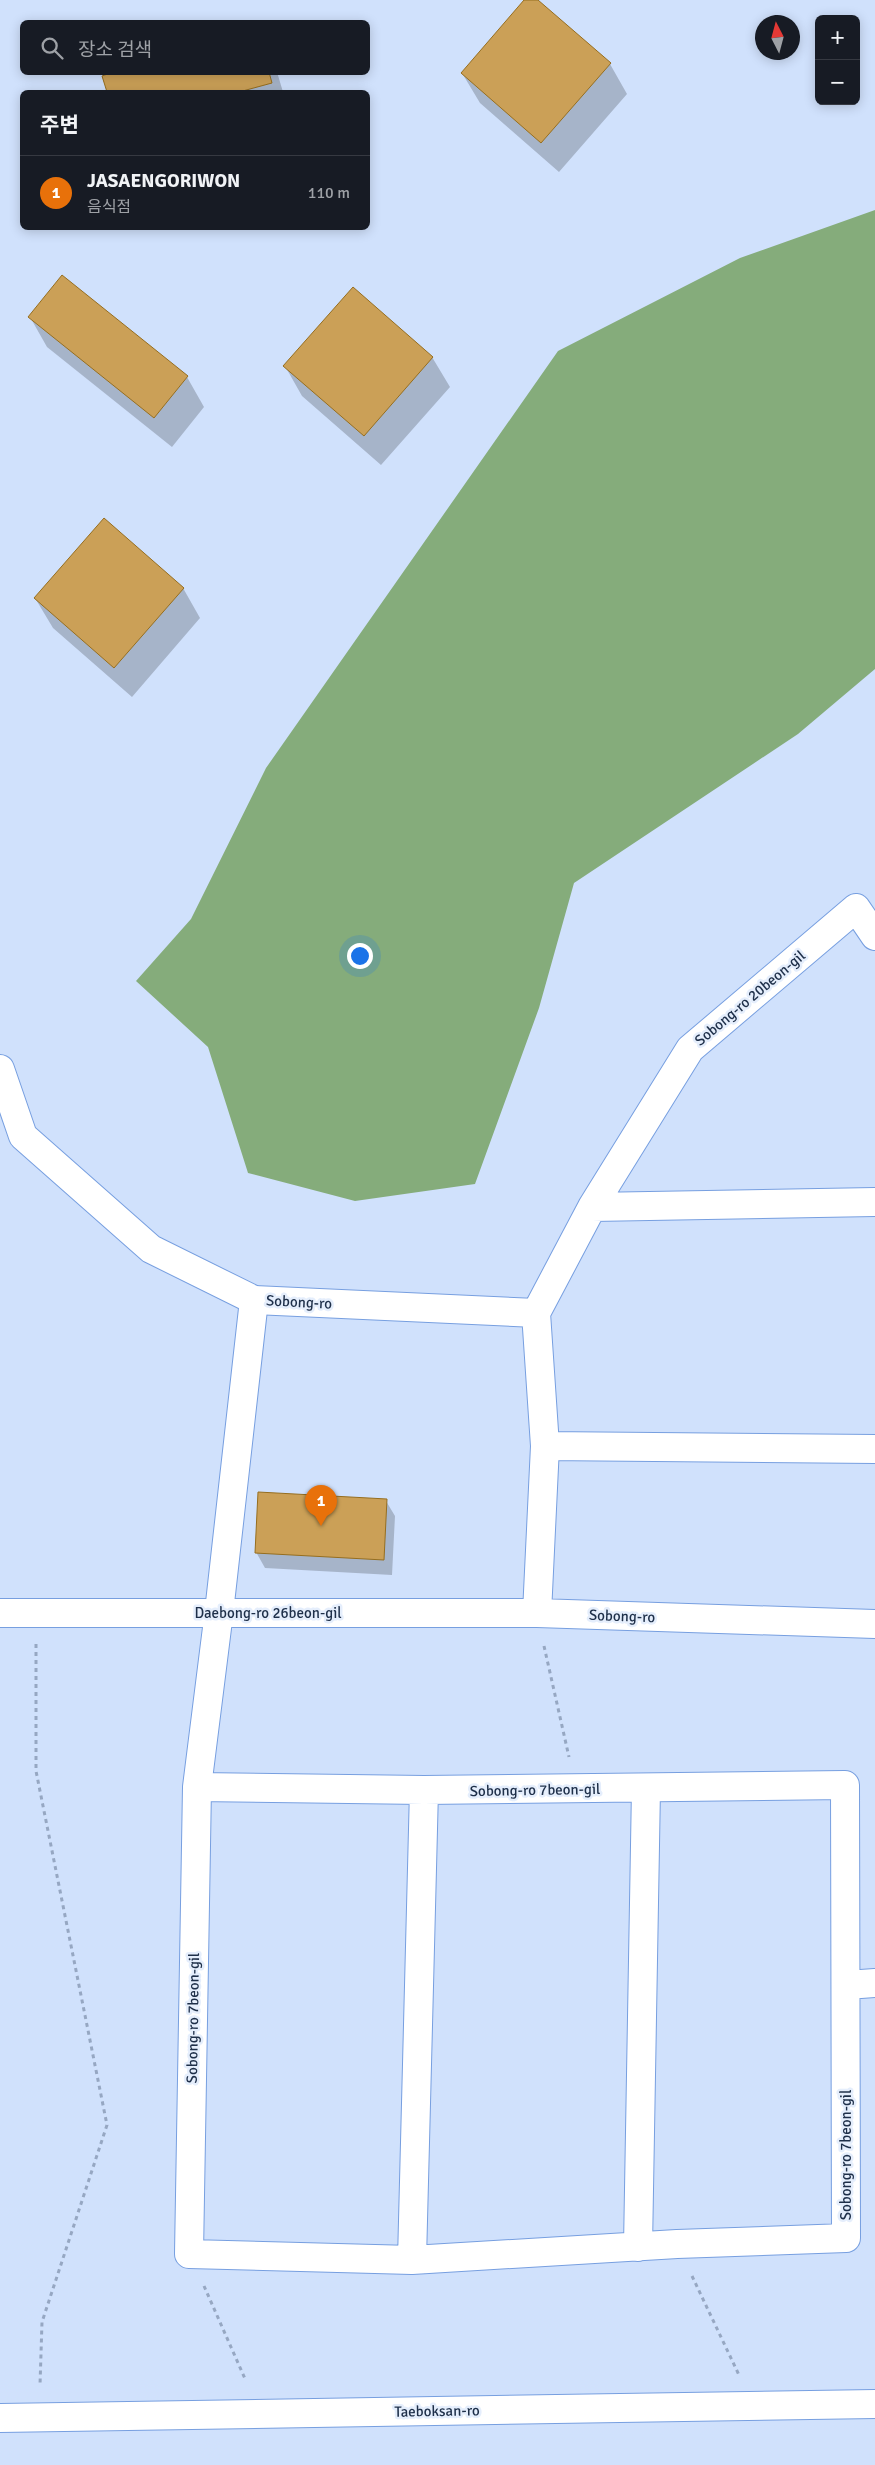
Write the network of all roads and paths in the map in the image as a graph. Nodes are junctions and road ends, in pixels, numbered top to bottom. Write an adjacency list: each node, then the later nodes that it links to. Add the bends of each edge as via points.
1 (875, 936): 4 (street, Sobong-ro 20beon-gil, via 856,908 690,1049)
2 (0, 1069): 5 (street, Sobong-ro, via 23,1136 150,1248)
3 (875, 1202): 4 (street)
4 (592, 1207): 6 (street, Sobong-ro 20beon-gil)
5 (254, 1300): 6 (street, Sobong-ro); 9 (street)
6 (536, 1313): 7 (street)
7 (546, 1446): 8 (street); 12 (street)
8 (875, 1449)
9 (218, 1612): 11 (street, Daebong-ro 26beon-gil); 12 (street, Daebong-ro 26beon-gil); 14 (street)
10 (0, 1613): 11 (street, Daebong-ro 26beon-gil)
11 (36, 1613): 27 (path, via 36,1771 107,2125 42,2322)
12 (537, 1613): 13 (street, Sobong-ro); 17 (path)
13 (875, 1624)
14 (197, 1787): 16 (street, Sobong-ro 7beon-gil); 22 (street, Sobong-ro 7beon-gil)
15 (646, 1788): 17 (street, Sobong-ro 7beon-gil); 19 (street, Sobong-ro 7beon-gil, via 845,1785); 21 (street)
16 (424, 1790): 17 (street, Sobong-ro 7beon-gil); 23 (street)
17 (577, 1790)
18 (875, 1983): 19 (street)
19 (847, 1985): 20 (street, Sobong-ro 7beon-gil, via 846,2238)
20 (677, 2244): 21 (street, Sobong-ro 7beon-gil); 25 (path)
21 (638, 2247): 23 (street, Sobong-ro 7beon-gil)
22 (189, 2254): 23 (street, Sobong-ro 7beon-gil); 26 (path)
23 (412, 2260)
24 (875, 2404): 25 (street, Taeboksan-ro)
25 (754, 2406): 26 (street, Taeboksan-ro)
26 (260, 2414): 27 (street, Taeboksan-ro)
27 (40, 2417): 28 (street, Taeboksan-ro)
28 (0, 2418)

